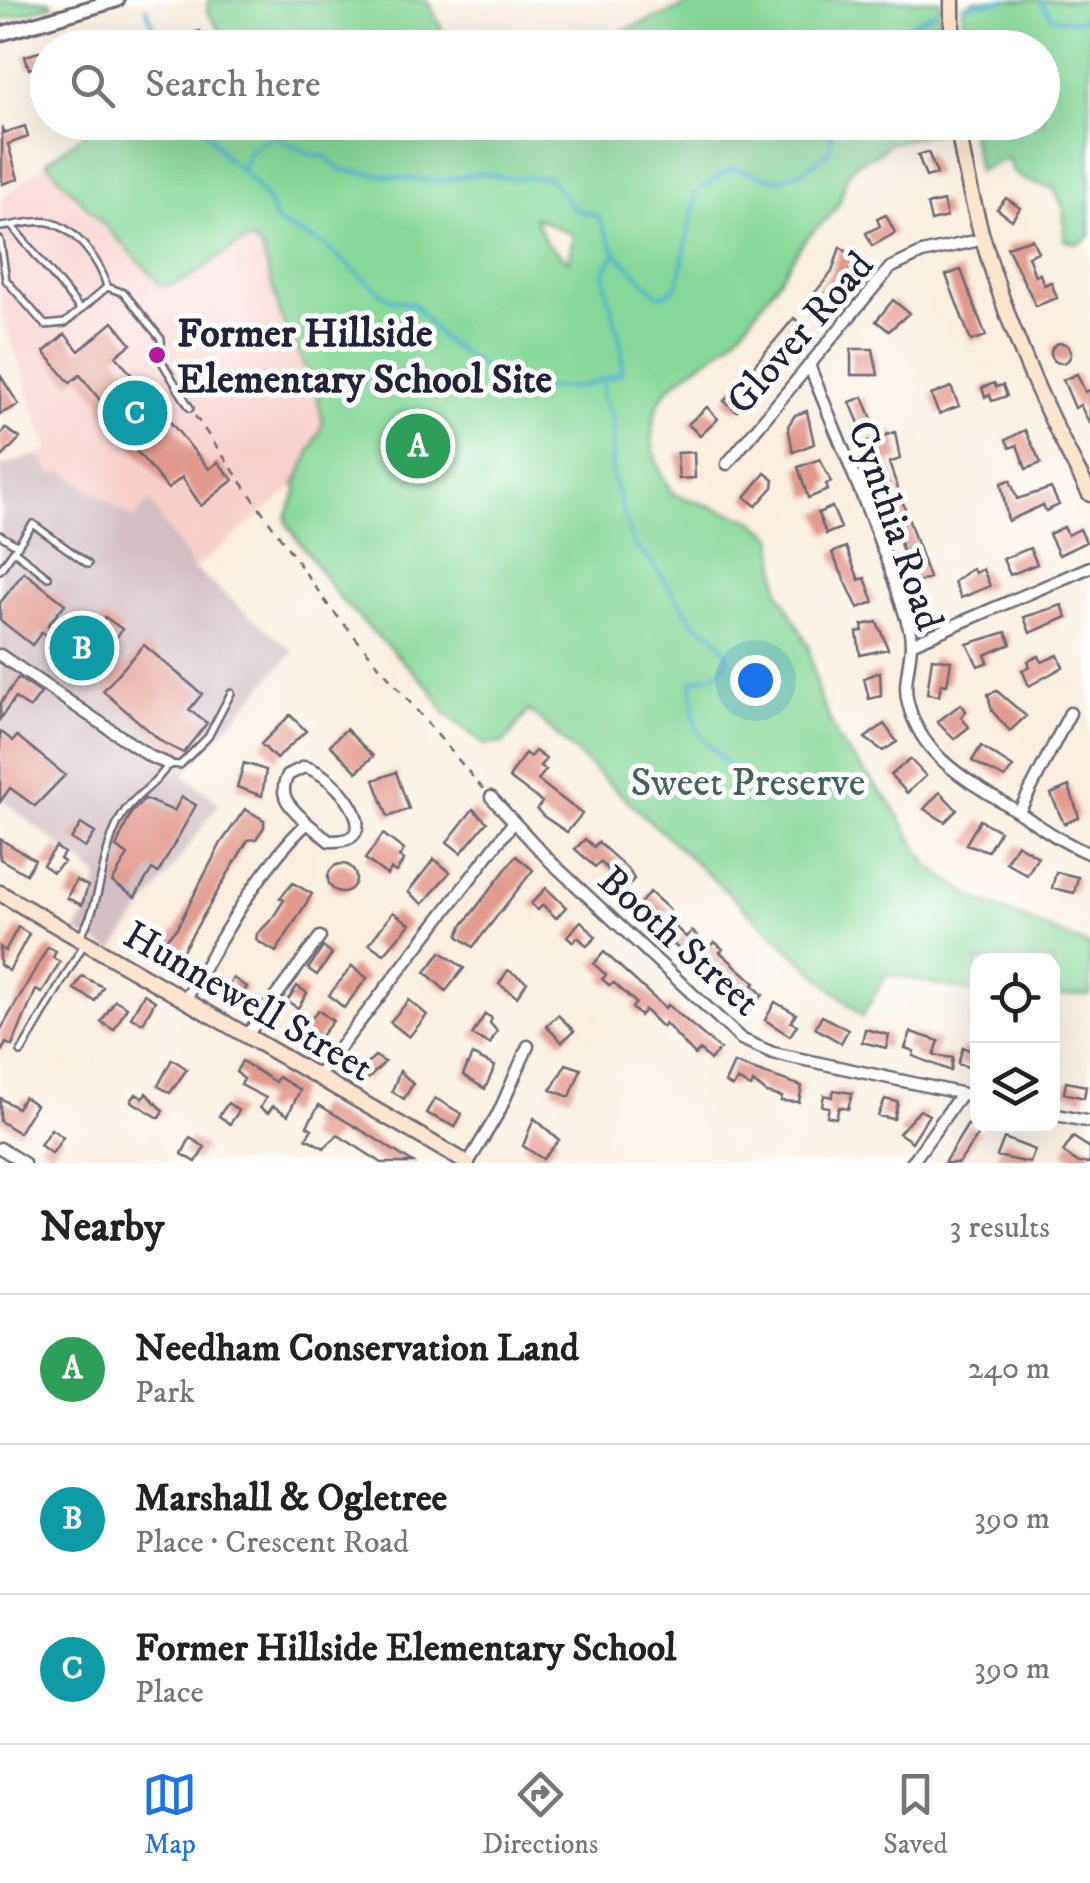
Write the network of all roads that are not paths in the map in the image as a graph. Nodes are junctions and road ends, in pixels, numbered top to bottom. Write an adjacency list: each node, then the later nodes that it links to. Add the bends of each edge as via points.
1 (117, 0): 4 (street)
2 (952, 0): 3 (main road)
3 (952, 30)
4 (0, 34)
5 (960, 140): 8 (main road)
6 (12, 226): 7 (lane); 10 (lane, via 49,222 72,234); 11 (lane)
7 (0, 227)
8 (984, 239): 12 (street, Glover Road, via 922,252 890,268); 15 (main road, via 1032,377)
9 (0, 240): 11 (lane, via 6,280 34,316 54,326)
10 (107, 287): 11 (lane); 13 (lane, via 124,292 158,335 162,362)
11 (80, 310)
12 (808, 365): 14 (street, Glover Road); 22 (street, Cynthia Road)
13 (190, 408)
14 (727, 464)
15 (1090, 494)
16 (0, 535): 17 (lane)
17 (16, 548): 18 (lane, via 33,524); 20 (lane); 21 (lane)
18 (88, 564)
19 (1090, 567): 22 (street)
20 (0, 570)
21 (48, 577)
22 (911, 644): 28 (street, Cynthia Road, via 906,700 914,722 943,762)
23 (0, 655): 26 (street)
24 (230, 692): 26 (lane, via 195,754 180,766)
25 (1070, 713): 28 (street)
26 (168, 764): 34 (lane, via 122,816 108,844 98,900)
27 (490, 798): 30 (street, Booth Street)
28 (1019, 812): 31 (street, Cynthia Road)
29 (306, 823): 29 (street, via 336,842 352,834 358,819 353,804 322,774 304,767 288,775 283,790); 35 (street, via 266,868)
30 (513, 823): 39 (street); 40 (street, Booth Street, via 741,1039 773,1053)
31 (1090, 854)
32 (0, 893): 34 (main road, Hunnewell Street)
33 (320, 937): 36 (street)
34 (81, 942): 35 (main road, Hunnewell Street); 38 (lane)
35 (185, 1000): 36 (main road, Hunnewell Street)
36 (247, 1036): 39 (main road, Hunnewell Street)
37 (528, 1046): 46 (street)
38 (21, 1052)
39 (318, 1076): 46 (main road, Hunnewell Street)
40 (961, 1094): 41 (street, Booth Street); 47 (street)
41 (970, 1096)
42 (1060, 1116): 43 (street)
43 (1090, 1122)
44 (5, 1155): 45 (street)
45 (24, 1163)
46 (467, 1163)
47 (912, 1163)

